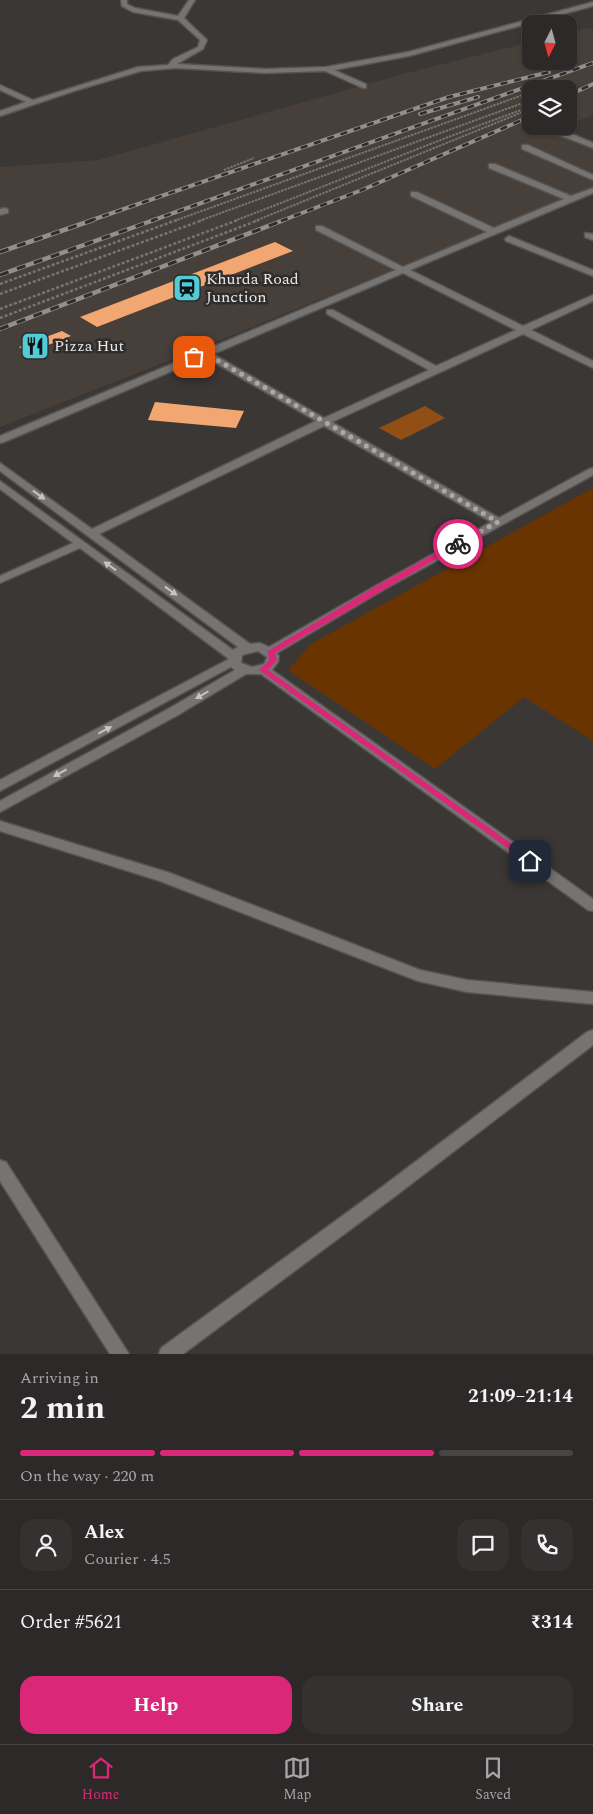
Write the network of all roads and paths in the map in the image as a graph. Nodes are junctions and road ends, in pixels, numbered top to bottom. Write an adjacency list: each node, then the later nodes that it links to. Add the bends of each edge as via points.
1 (124, 0): 4 (street, via 124,5 133,10)
2 (192, 0): 4 (street)
3 (593, 4): 6 (street, via 409,54)
4 (180, 18): 5 (street, via 200,35 204,44)
5 (171, 66): 6 (street); 10 (street, via 118,74)
6 (326, 69): 7 (street)
7 (363, 86)
8 (0, 87): 10 (street)
9 (522, 95): 28 (path)
10 (33, 103): 12 (street)
11 (522, 103): 29 (path)
12 (0, 114)
13 (567, 135): 14 (street)
14 (593, 146)
15 (525, 148): 19 (street)
16 (254, 158): 18 (path)
17 (492, 166): 22 (street)
18 (224, 170)
19 (593, 178)
20 (593, 190): 22 (street)
21 (414, 194): 24 (street)
22 (571, 199): 24 (street)
23 (319, 228): 26 (street)
24 (493, 232): 26 (street)
25 (509, 239): 27 (street)
26 (404, 269): 34 (street); 35 (street)
27 (593, 273)
28 (0, 284)
29 (0, 294)
30 (593, 298): 34 (street)
31 (0, 309): 33 (path, via 331,185 454,134 530,109 299,205)
32 (330, 312): 37 (street)
33 (0, 318)
34 (524, 330): 36 (street); 37 (street)
35 (205, 353): 38 (street); 39 (street)
36 (593, 364)
37 (436, 370): 38 (street)
38 (323, 422): 43 (street); 44 (street)
39 (0, 440)
40 (0, 466): 44 (street, one-way to 44)
41 (593, 471): 43 (street)
42 (0, 484): 45 (street)
43 (498, 522): 48 (street, via 380,586)
44 (92, 533): 47 (street, one-way to 47)
45 (80, 544): 46 (street); 49 (street, one-way to 45)
46 (0, 580)
47 (247, 648): 48 (street, via 260,647); 49 (street)
48 (270, 652): 51 (street, via 273,660)
49 (234, 658): 50 (street); 52 (street, one-way to 49)
50 (244, 670): 51 (street); 53 (street, one-way to 53)
51 (263, 670): 55 (street)
52 (0, 786)
53 (0, 807)
54 (0, 826): 56 (street, via 165,877 433,980)
55 (593, 906)
56 (593, 998)
57 (593, 1036): 60 (street)
58 (0, 1167): 59 (street)
59 (120, 1354)
60 (168, 1354)

